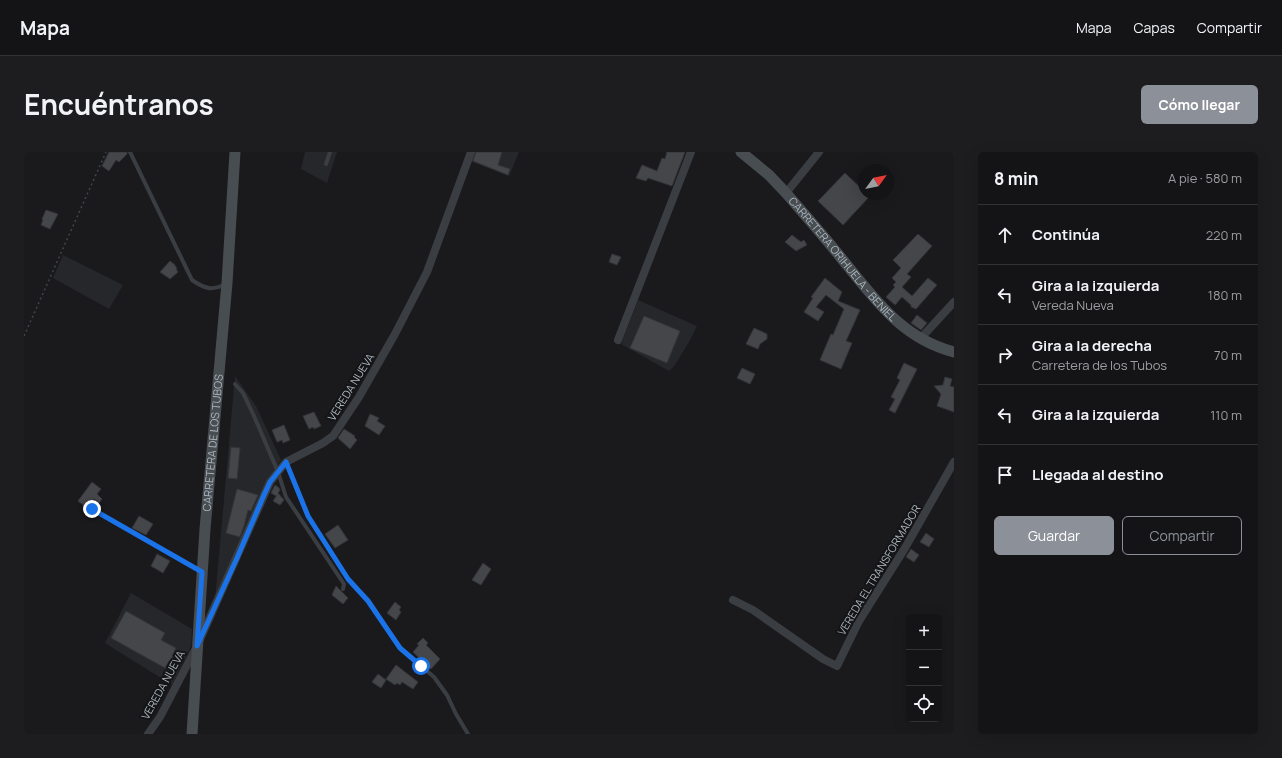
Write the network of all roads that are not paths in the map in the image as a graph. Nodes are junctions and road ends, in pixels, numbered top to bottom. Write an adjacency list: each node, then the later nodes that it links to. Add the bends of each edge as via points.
1 (130, 152): 10 (lane, via 192,280 202,287 217,288)
2 (235, 152): 10 (street, CARRETERA DE LOS TUBOS)
3 (330, 152): 8 (lane)
4 (470, 152): 16 (street, VEREDA NUEVA, via 427,272 367,384 333,436)
5 (690, 152): 13 (street)
6 (741, 152): 9 (street, CARRETERA ORIHUELA - BENIEL)
7 (819, 152): 9 (street)
8 (326, 164)
9 (786, 193): 12 (street, CARRETERA ORIHUELA - BENIEL, via 876,300 891,316)
10 (227, 283): 20 (street, CARRETERA DE LOS TUBOS)
11 (954, 302): 12 (street)
12 (920, 339): 14 (street, CARRETERA ORIHUELA - BENIEL, via 940,349)
13 (618, 340)
14 (954, 352)
15 (235, 384): 18 (lane, via 243,393)
16 (286, 462): 18 (street, VEREDA NUEVA); 26 (lane, via 308,516 348,579 368,601 400,648 434,677)
17 (954, 462): 22 (street, VEREDA EL TRANSFORMADOR, via 905,548 859,621 837,666 753,610)
18 (278, 472): 21 (lane, via 286,497 344,584); 23 (street, VEREDA NUEVA, via 270,482)
19 (92, 509): 20 (lane)
20 (202, 572): 23 (street, CARRETERA DE LOS TUBOS)
21 (343, 589)
22 (733, 600)
23 (197, 646): 24 (street, VEREDA NUEVA, via 160,717); 25 (street, CARRETERA DE LOS TUBOS)
24 (148, 734)
25 (192, 734)
26 (468, 734)

